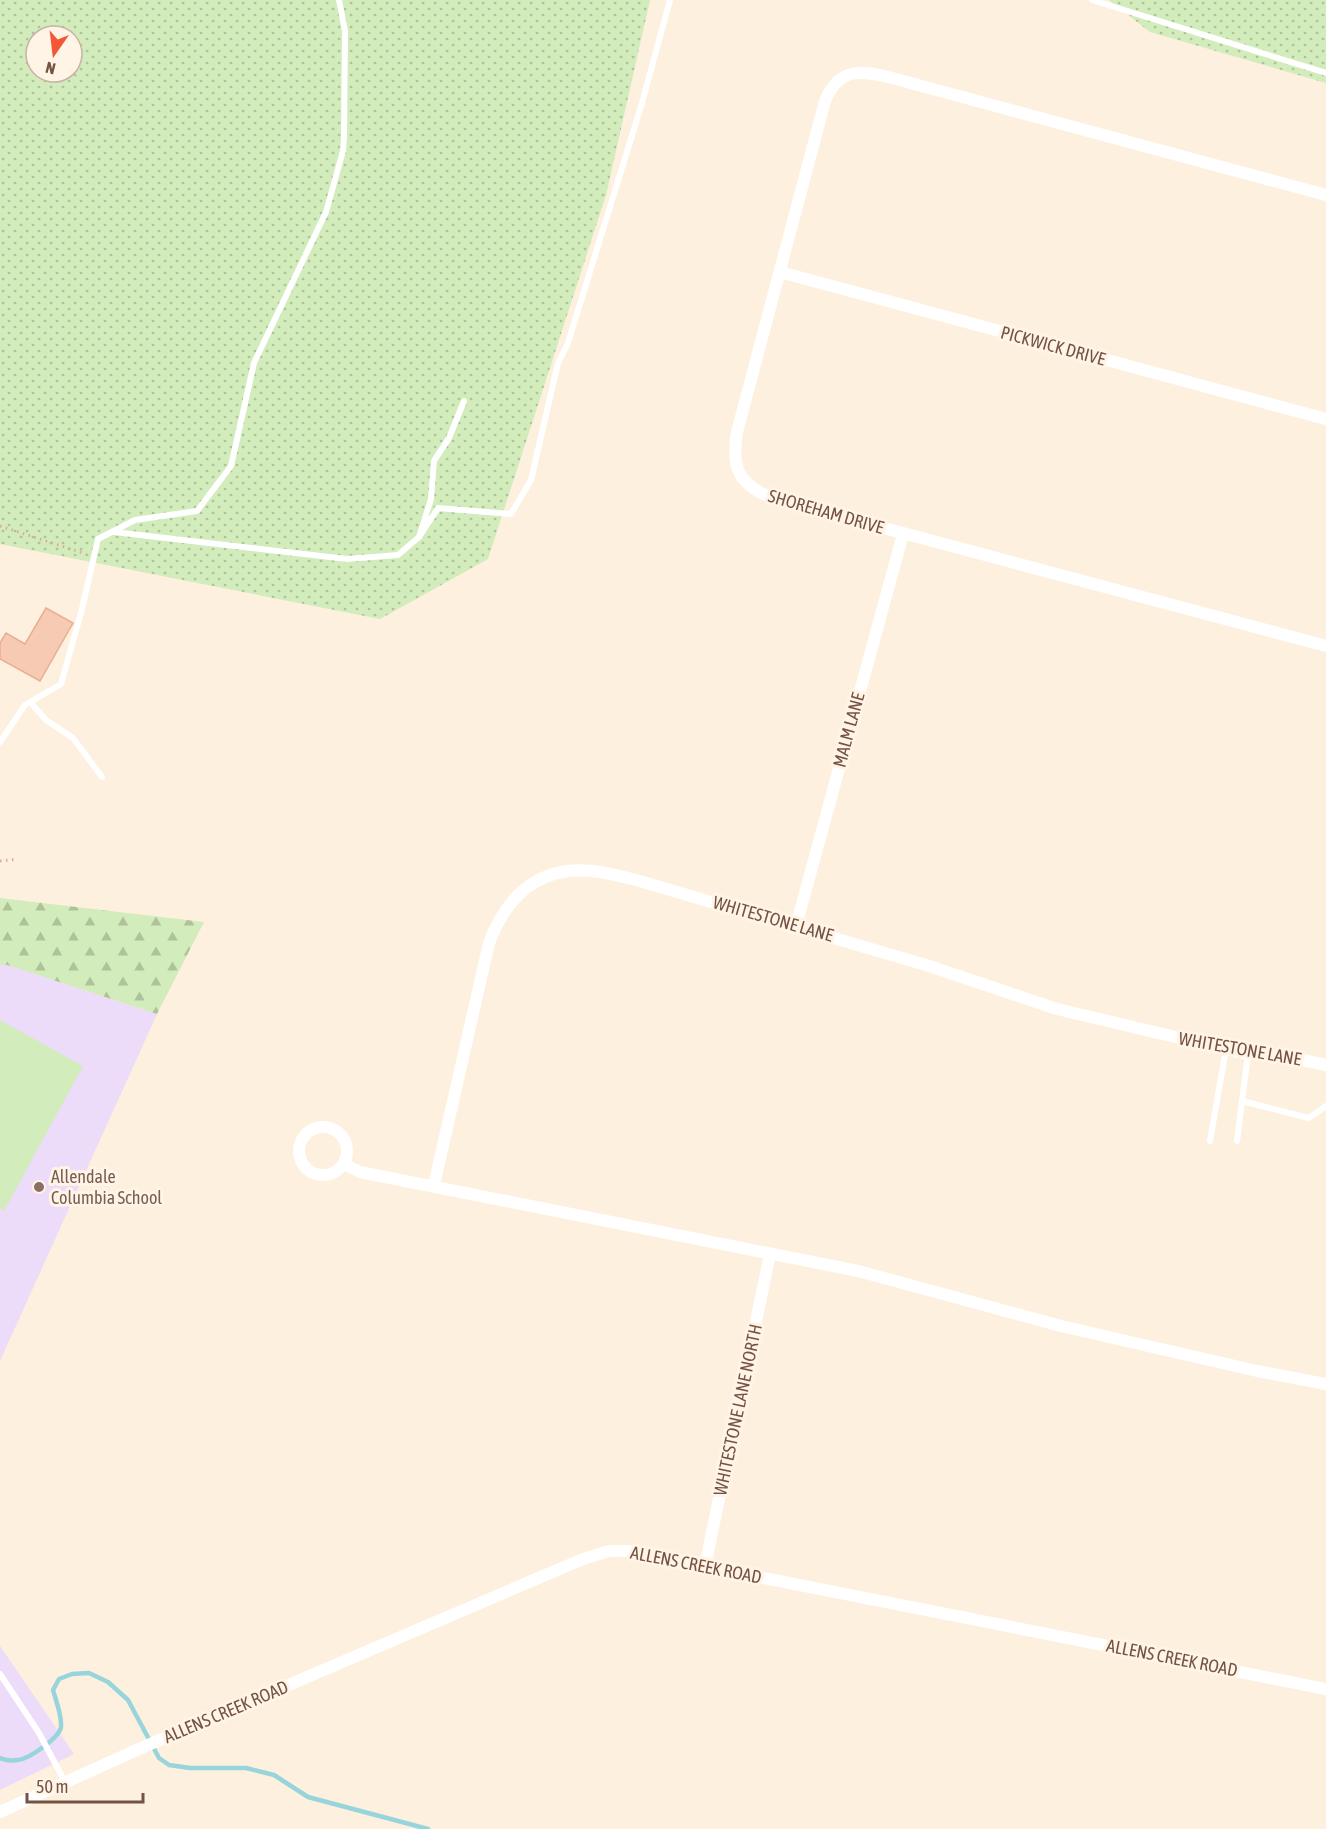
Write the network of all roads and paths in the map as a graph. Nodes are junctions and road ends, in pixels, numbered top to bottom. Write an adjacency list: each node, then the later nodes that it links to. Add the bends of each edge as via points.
1 (339, 0): 10 (lane, via 345,31 343,151 326,212 254,363 231,466 197,511 135,520)
2 (670, 0): 12 (lane, via 628,149 568,343 558,363 531,480 511,514 438,508)
3 (1092, 0): 4 (lane)
4 (1326, 73)
5 (1326, 195): 6 (street, SHOREHAM DRIVE, via 858,72 836,81 825,101)
6 (780, 272): 8 (street, PICKWICK DRIVE); 11 (street, SHOREHAM DRIVE, via 737,432 737,471 745,483 772,498)
7 (464, 401): 12 (lane, via 449,438 434,461 431,499)
8 (1326, 419)
9 (0, 526): 13 (path)
10 (114, 532): 12 (lane, via 347,559 398,555); 13 (lane, via 98,539)
11 (903, 534): 14 (street, SHOREHAM DRIVE); 20 (street, MALM LANE)
12 (419, 537)
13 (94, 556): 15 (lane, via 61,684)
14 (1326, 646)
15 (30, 702): 16 (lane); 17 (lane, via 46,720 73,738)
16 (0, 742)
17 (102, 777)
18 (18, 858): 19 (path)
19 (0, 861)
20 (796, 926): 21 (street, WHITESTONE LANE, via 926,964 1057,1009); 29 (street, WHITESTONE LANE, via 599,872 554,874 526,888 502,912 489,943)
21 (1226, 1049): 22 (street, WHITESTONE LANE); 26 (lane)
22 (1248, 1054): 23 (street, WHITESTONE LANE); 24 (lane)
23 (1326, 1065)
24 (1242, 1101): 25 (lane, via 1309,1118); 27 (lane)
25 (1326, 1106)
26 (1210, 1141)
27 (1237, 1141)
28 (344, 1164): 28 (street, via 347,1149 334,1130 319,1127 301,1141 299,1157 315,1174 331,1174); 29 (street, via 360,1172)
29 (434, 1185): 30 (street)
30 (770, 1254): 31 (street, via 858,1271 1153,1348); 32 (street, WHITESTONE LANE NORTH)
31 (1326, 1384)
32 (705, 1566): 34 (street, ALLENS CREEK ROAD); 35 (street, ALLENS CREEK ROAD, via 627,1551 600,1554)
33 (0, 1674): 35 (lane)
34 (1326, 1689)
35 (65, 1782): 36 (street, ALLENS CREEK ROAD)
36 (0, 1812)

